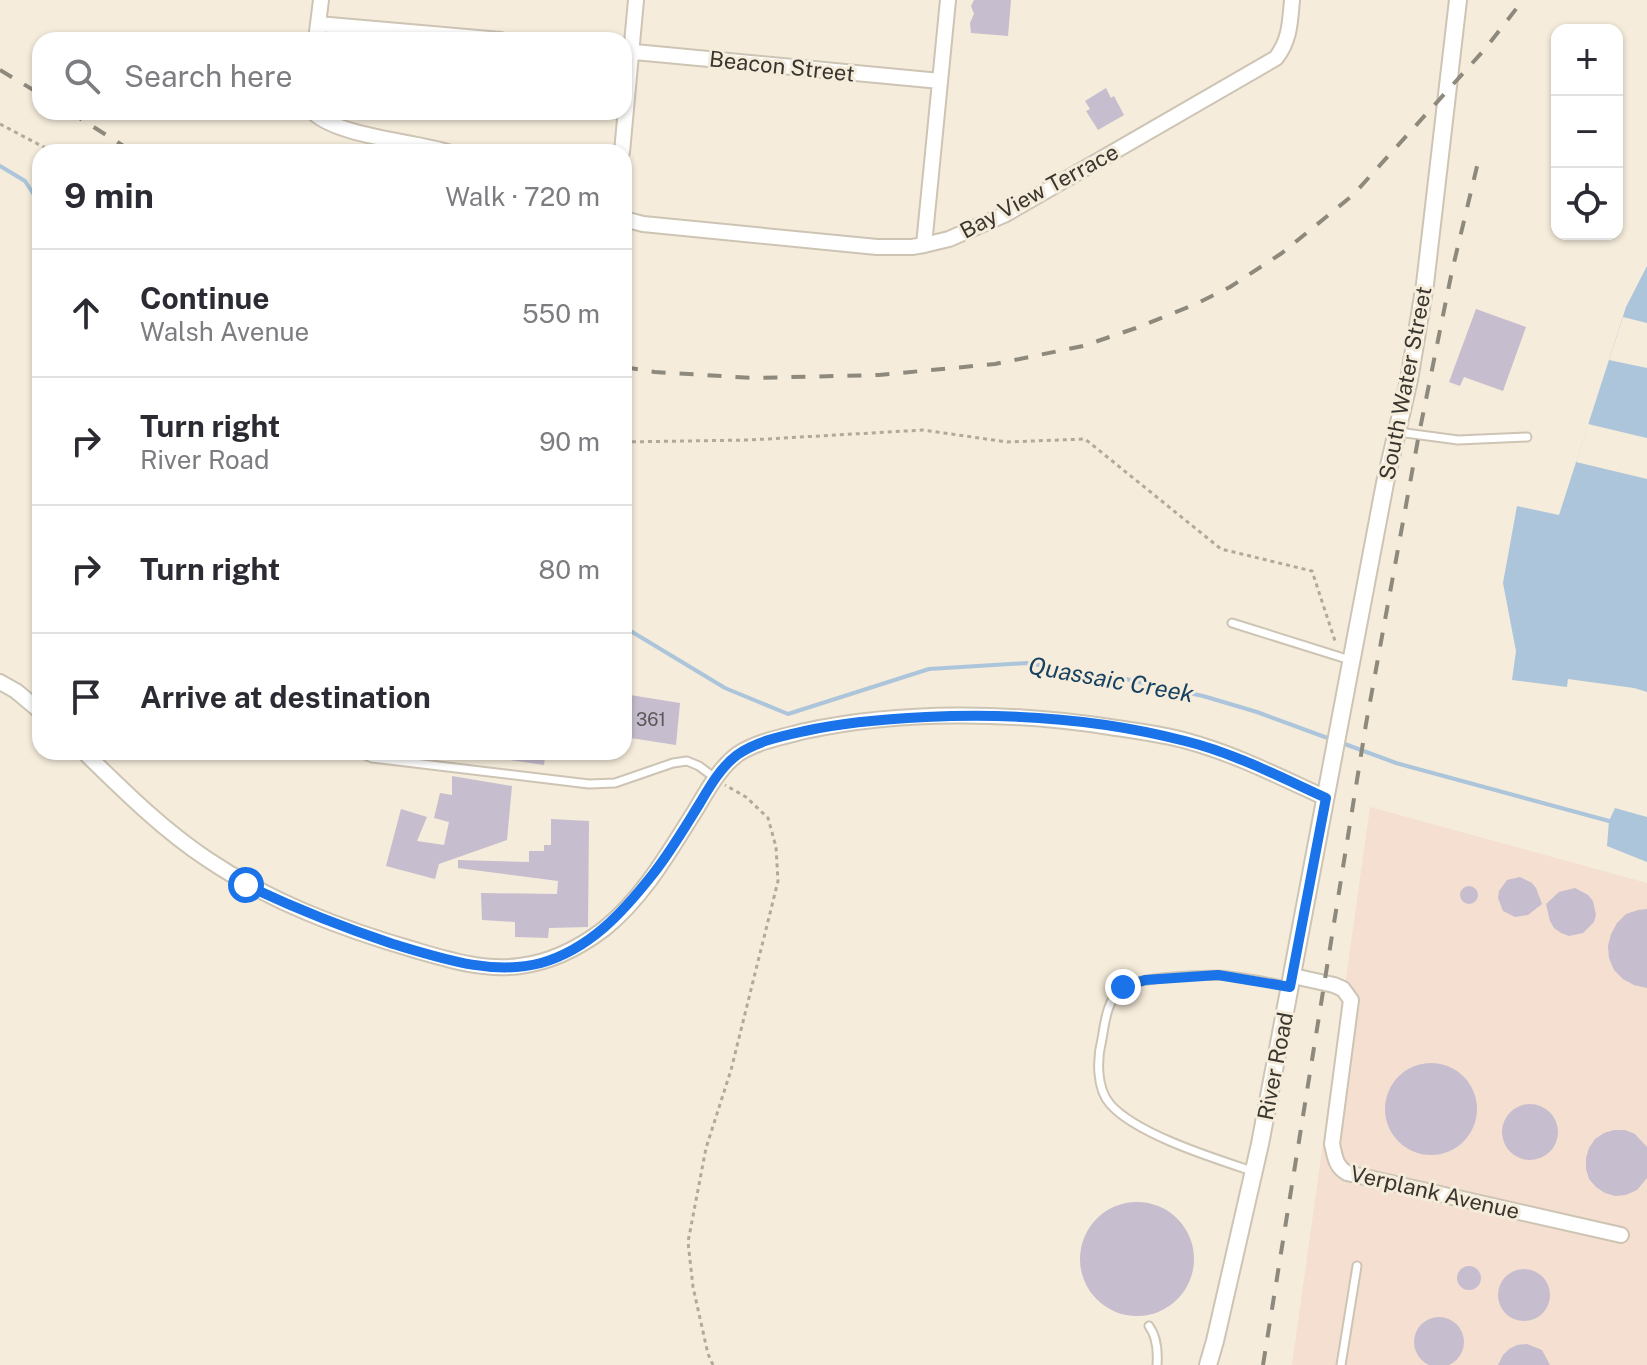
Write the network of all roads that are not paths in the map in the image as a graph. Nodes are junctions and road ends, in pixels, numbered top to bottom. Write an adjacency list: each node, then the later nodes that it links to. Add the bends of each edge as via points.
1 (321, 0): 6 (street)
2 (636, 0): 9 (street)
3 (948, 0): 11 (street)
4 (1292, 0): 17 (street, Bay View Terrace, via 1289,32 1276,58 1006,214)
5 (1458, 0): 18 (street, South Water Street, via 1425,284)
6 (318, 24): 7 (street); 8 (street)
7 (317, 32)
8 (410, 32)
9 (631, 32)
10 (632, 51): 11 (street, Beacon Street)
11 (940, 81): 17 (street)
12 (323, 120): 14 (street, via 338,128)
13 (624, 120): 15 (street)
14 (419, 144)
15 (622, 144)
16 (632, 221): 17 (street, Bay View Terrace, via 877,247)
17 (924, 245)
18 (1396, 431): 19 (lane, via 1458,440); 21 (street, South Water Street)
19 (1527, 437)
20 (1232, 623): 21 (lane)
21 (1352, 660): 26 (street, South Water Street)
22 (0, 682): 23 (street)
23 (32, 704)
24 (92, 760): 27 (street, via 161,825 246,885 346,929 494,968 541,963 607,927 662,862)
25 (389, 760): 27 (lane, via 589,784 615,783 687,761)
26 (1332, 764): 28 (street, River Road)
27 (715, 778): 28 (street, via 728,762 756,745 829,726 1012,716 1184,740 1222,751)
28 (1326, 798): 29 (street, River Road)
29 (1292, 981): 30 (street, River Road); 30 (lane, via 1218,975 1145,980 1123,987 1110,1001 1100,1044 1099,1079 1108,1102 1131,1122); 31 (street, Verplank Avenue, via 1334,985 1351,1000 1332,1144 1337,1166 1347,1173)
30 (1254, 1171): 35 (street, River Road)
31 (1621, 1235)
32 (1357, 1266): 36 (lane)
33 (1149, 1326): 34 (lane)
34 (1157, 1365)
35 (1208, 1365)
36 (1341, 1365)

